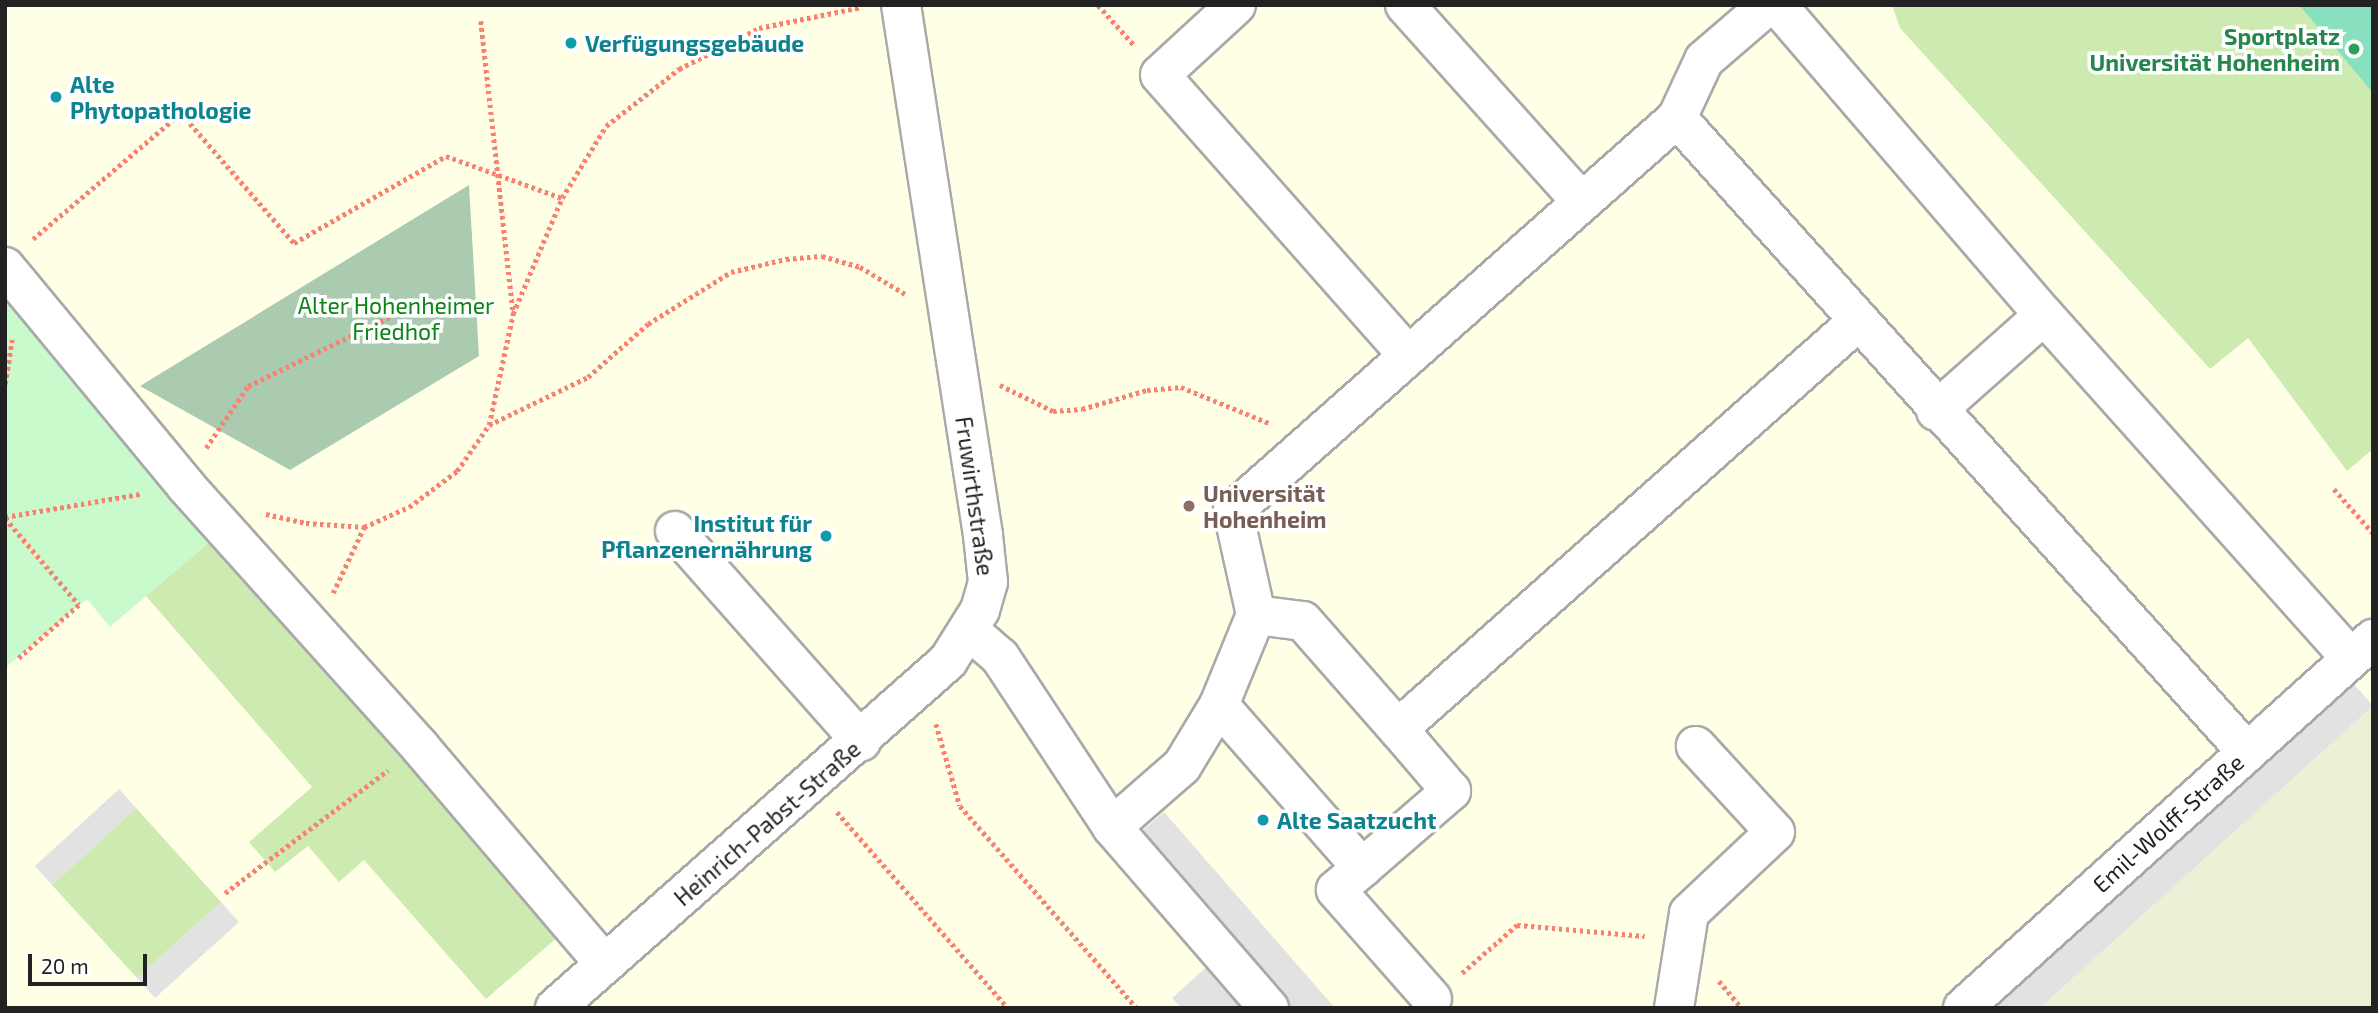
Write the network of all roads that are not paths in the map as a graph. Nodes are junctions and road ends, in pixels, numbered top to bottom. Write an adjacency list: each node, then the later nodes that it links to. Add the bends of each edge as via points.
1 (901, 5): 15 (street, Fruwirthstraße, via 988,582)
2 (1236, 5): 11 (street, via 1160,75)
3 (1405, 5): 7 (street)
4 (1768, 5): 6 (street, via 1704,60)
5 (1777, 5): 9 (street)
6 (1678, 118): 7 (street); 10 (street)
7 (1581, 201): 11 (street)
8 (16, 256): 24 (street, via 186,486)
9 (2044, 315): 12 (street); 16 (street)
10 (1857, 322): 12 (street); 18 (street)
11 (1406, 354): 14 (street, via 1234,511)
12 (1936, 411): 21 (street)
13 (675, 531): 19 (street)
14 (1256, 615): 17 (street); 18 (street, via 1303,621)
15 (970, 631): 19 (street, Heinrich-Pabst-Straße, via 948,661); 22 (street, via 1000,657)
16 (2362, 648): 21 (street, Emil-Wolff-Straße)
17 (1219, 705): 22 (street, via 1182,766); 23 (street)
18 (1398, 729): 23 (street, via 1451,791)
19 (862, 741): 24 (street, Heinrich-Pabst-Straße)
20 (1696, 746): 28 (street, via 1775,832 1689,913)
21 (2247, 751): 29 (street, Emil-Wolff-Straße)
22 (1112, 827): 27 (street)
23 (1362, 868): 25 (street, via 1336,890)
24 (605, 964): 26 (street, Heinrich-Pabst-Straße)
25 (1432, 999)
26 (571, 1003)
27 (1269, 1008)
28 (1674, 1008)
29 (1963, 1008)

